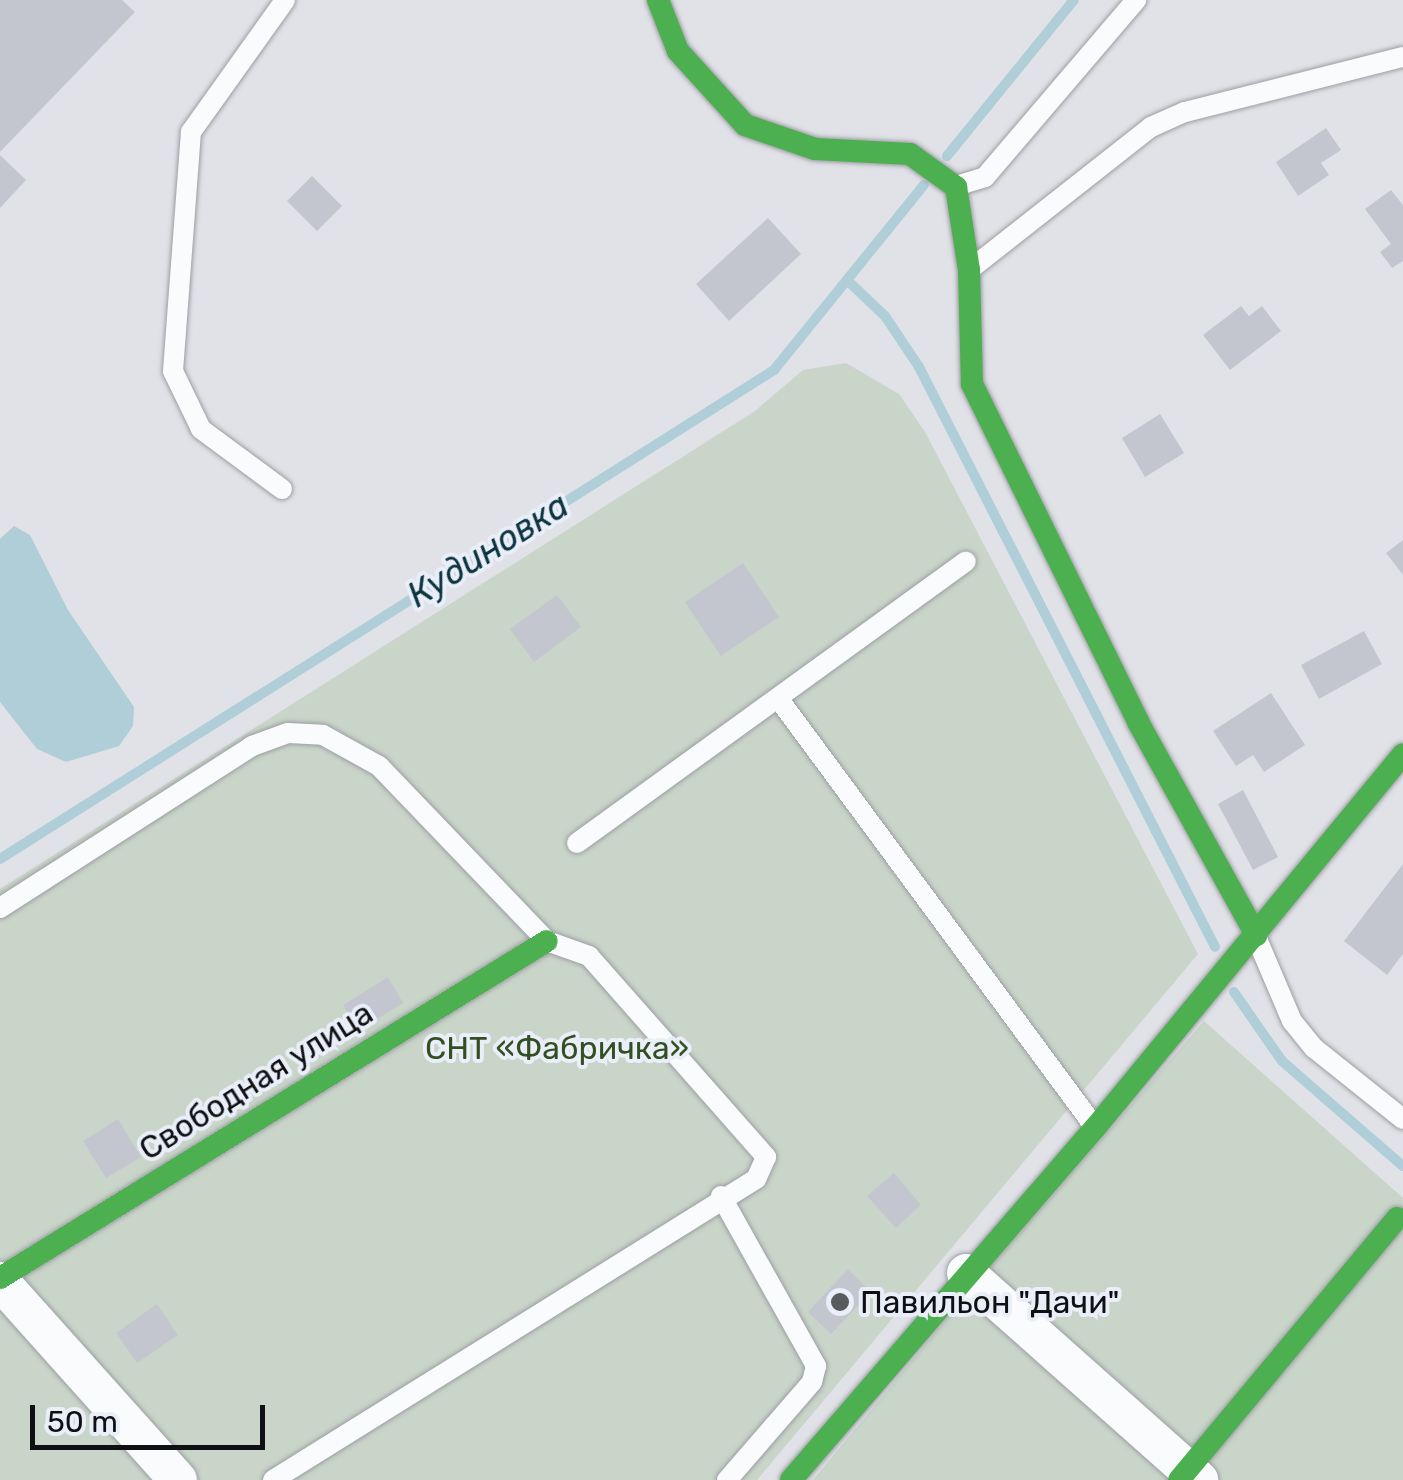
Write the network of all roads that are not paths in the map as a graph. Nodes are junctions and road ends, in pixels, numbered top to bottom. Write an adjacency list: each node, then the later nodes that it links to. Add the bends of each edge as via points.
1 (285, 0): 7 (lane, via 191,132 173,371 201,429)
2 (658, 0): 5 (street, via 678,51 745,125 815,149 910,154)
3 (1136, 0): 5 (lane, via 985,177)
4 (1403, 57): 6 (lane, via 1222,102 1151,127)
5 (956, 186): 6 (street)
6 (969, 270): 13 (street, via 972,384 1138,722)
7 (282, 489)
8 (966, 562): 9 (lane)
9 (778, 698): 11 (lane); 16 (lane)
10 (1403, 754): 13 (street)
11 (577, 843)
12 (0, 908): 14 (lane, via 252,746 288,733 323,735 379,766)
13 (1256, 935): 15 (lane, via 1292,1021 1314,1048); 16 (street)
14 (547, 941): 17 (lane, via 589,956 756,1140 766,1157 756,1178); 20 (street, Свободная улица)
15 (1403, 1119)
16 (1096, 1128): 19 (street)
17 (722, 1196): 23 (lane); 24 (lane, via 816,1366 812,1382)
18 (1397, 1218): 21 (street)
19 (966, 1273): 21 (street); 25 (street)
20 (0, 1280): 22 (street)
21 (1188, 1477)
22 (178, 1480)
23 (274, 1480)
24 (727, 1480)
25 (791, 1480)

